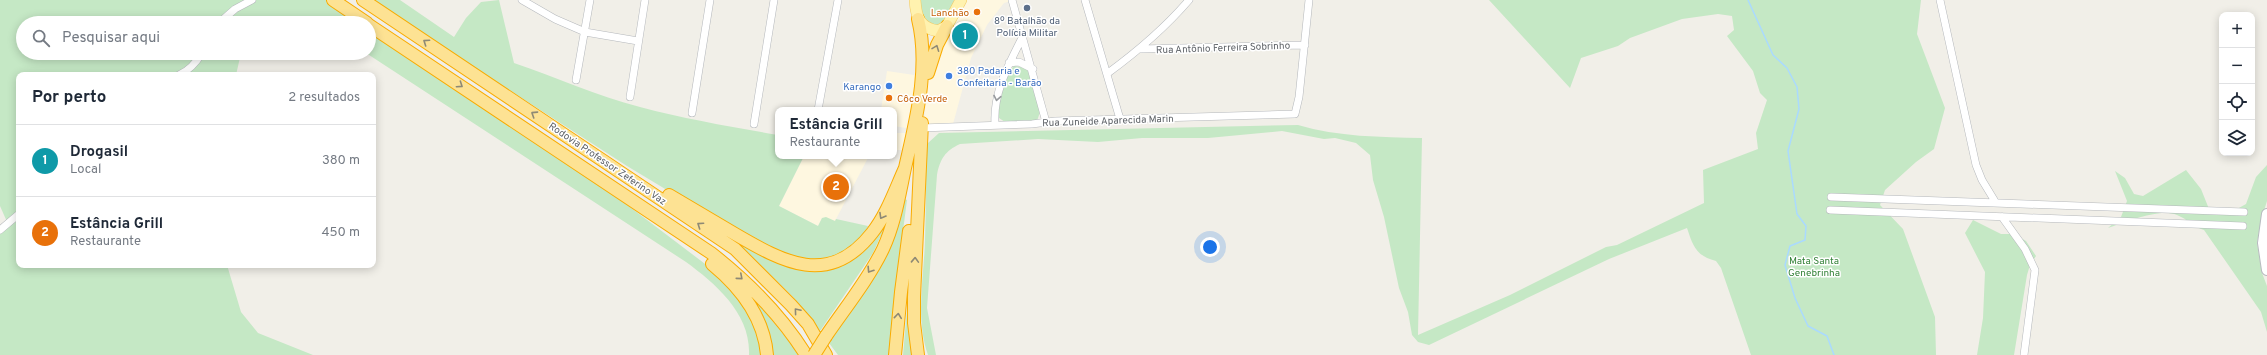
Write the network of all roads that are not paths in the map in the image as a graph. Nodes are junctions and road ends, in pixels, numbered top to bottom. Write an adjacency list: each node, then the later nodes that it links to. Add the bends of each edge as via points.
1 (252, 0): 20 (street)
2 (333, 0): 21 (highway, Rodovia Professor Zeferino Vaz)
3 (363, 0): 43 (highway, Rodovia Professor Zeferino Vaz, one-way to 3)
4 (522, 0): 17 (street)
5 (590, 0): 24 (street)
6 (645, 0): 26 (street)
7 (710, 0): 37 (street)
8 (774, 0): 40 (street)
9 (838, 0): 36 (street)
10 (910, 0): 19 (street)
11 (966, 0): 18 (main road)
12 (1012, 0): 25 (street)
13 (1085, 0): 33 (street)
14 (1189, 0): 28 (street)
15 (1309, 0): 27 (street)
16 (1940, 0): 49 (street, via 1976,165)
17 (533, 2): 24 (street, via 555,19)
18 (959, 4): 22 (main road)
19 (916, 10): 22 (main road, via 924,27 938,31); 46 (highway, via 924,49 923,66)
20 (227, 16)
21 (356, 16)
22 (947, 26): 42 (highway, one-way to 22, via 931,62)
23 (376, 29): 44 (highway, Rodovia Professor Zeferino Vaz, one-way to 44)
24 (584, 32): 26 (street); 34 (street)
25 (1023, 36): 30 (street); 31 (street)
26 (638, 42): 35 (street)
27 (1305, 45): 28 (street, Rua Antônio Ferreira Sobrinho); 38 (street, Rua Zuneide Aparecida Marin, via 1295,114)
28 (1141, 49): 33 (street)
29 (198, 60): 32 (street)
30 (1009, 63): 31 (street, via 1019,62); 41 (street, one-way to 41, via 1000,82)
31 (1033, 69): 39 (street)
32 (187, 72)
33 (1108, 73): 38 (street)
34 (576, 80)
35 (630, 97)
36 (819, 107)
37 (692, 113)
38 (1120, 119): 39 (street, Rua Zuneide Aparecida Marin)
39 (1046, 122): 41 (street, Rua Zuneide Aparecida Marin)
40 (754, 124)
41 (995, 124): 42 (street, Rua Zuneide Aparecida Marin)
42 (922, 128): 45 (highway)
43 (590, 150): 46 (highway, one-way to 43, via 880,221 861,244 851,254 838,261 810,265 785,261 770,255); 61 (highway, Rodovia Professor Zeferino Vaz, one-way to 43, via 774,286 735,249)
44 (562, 154): 62 (highway, via 723,273 743,295 756,316); 63 (highway, Rodovia Professor Zeferino Vaz, one-way to 63, via 711,253 737,274 784,324)
45 (919, 155): 67 (highway, one-way to 45, via 901,292); 68 (highway, one-way to 45, via 914,297)
46 (905, 168): 64 (highway, one-way to 64, bridge, via 894,220 882,251)
47 (1831, 196): 48 (street)
48 (1977, 202): 49 (street); 54 (street)
49 (1996, 203): 50 (street)
50 (2024, 204): 52 (street); 57 (street)
51 (1830, 210): 54 (street)
52 (2244, 212)
53 (2267, 214): 60 (main road, via 2263,243)
54 (1977, 216): 56 (street)
55 (16, 217): 59 (street)
56 (2002, 217): 57 (street); 69 (street, via 2035,270)
57 (2024, 218): 58 (street)
58 (2243, 226)
59 (0, 230)
60 (2267, 270)
61 (808, 324): 65 (highway, Rodovia Professor Zeferino Vaz); 66 (highway)
62 (767, 355)
63 (806, 355)
64 (814, 355)
65 (826, 355)
66 (832, 355)
67 (896, 355)
68 (918, 355)
69 (2024, 355)

